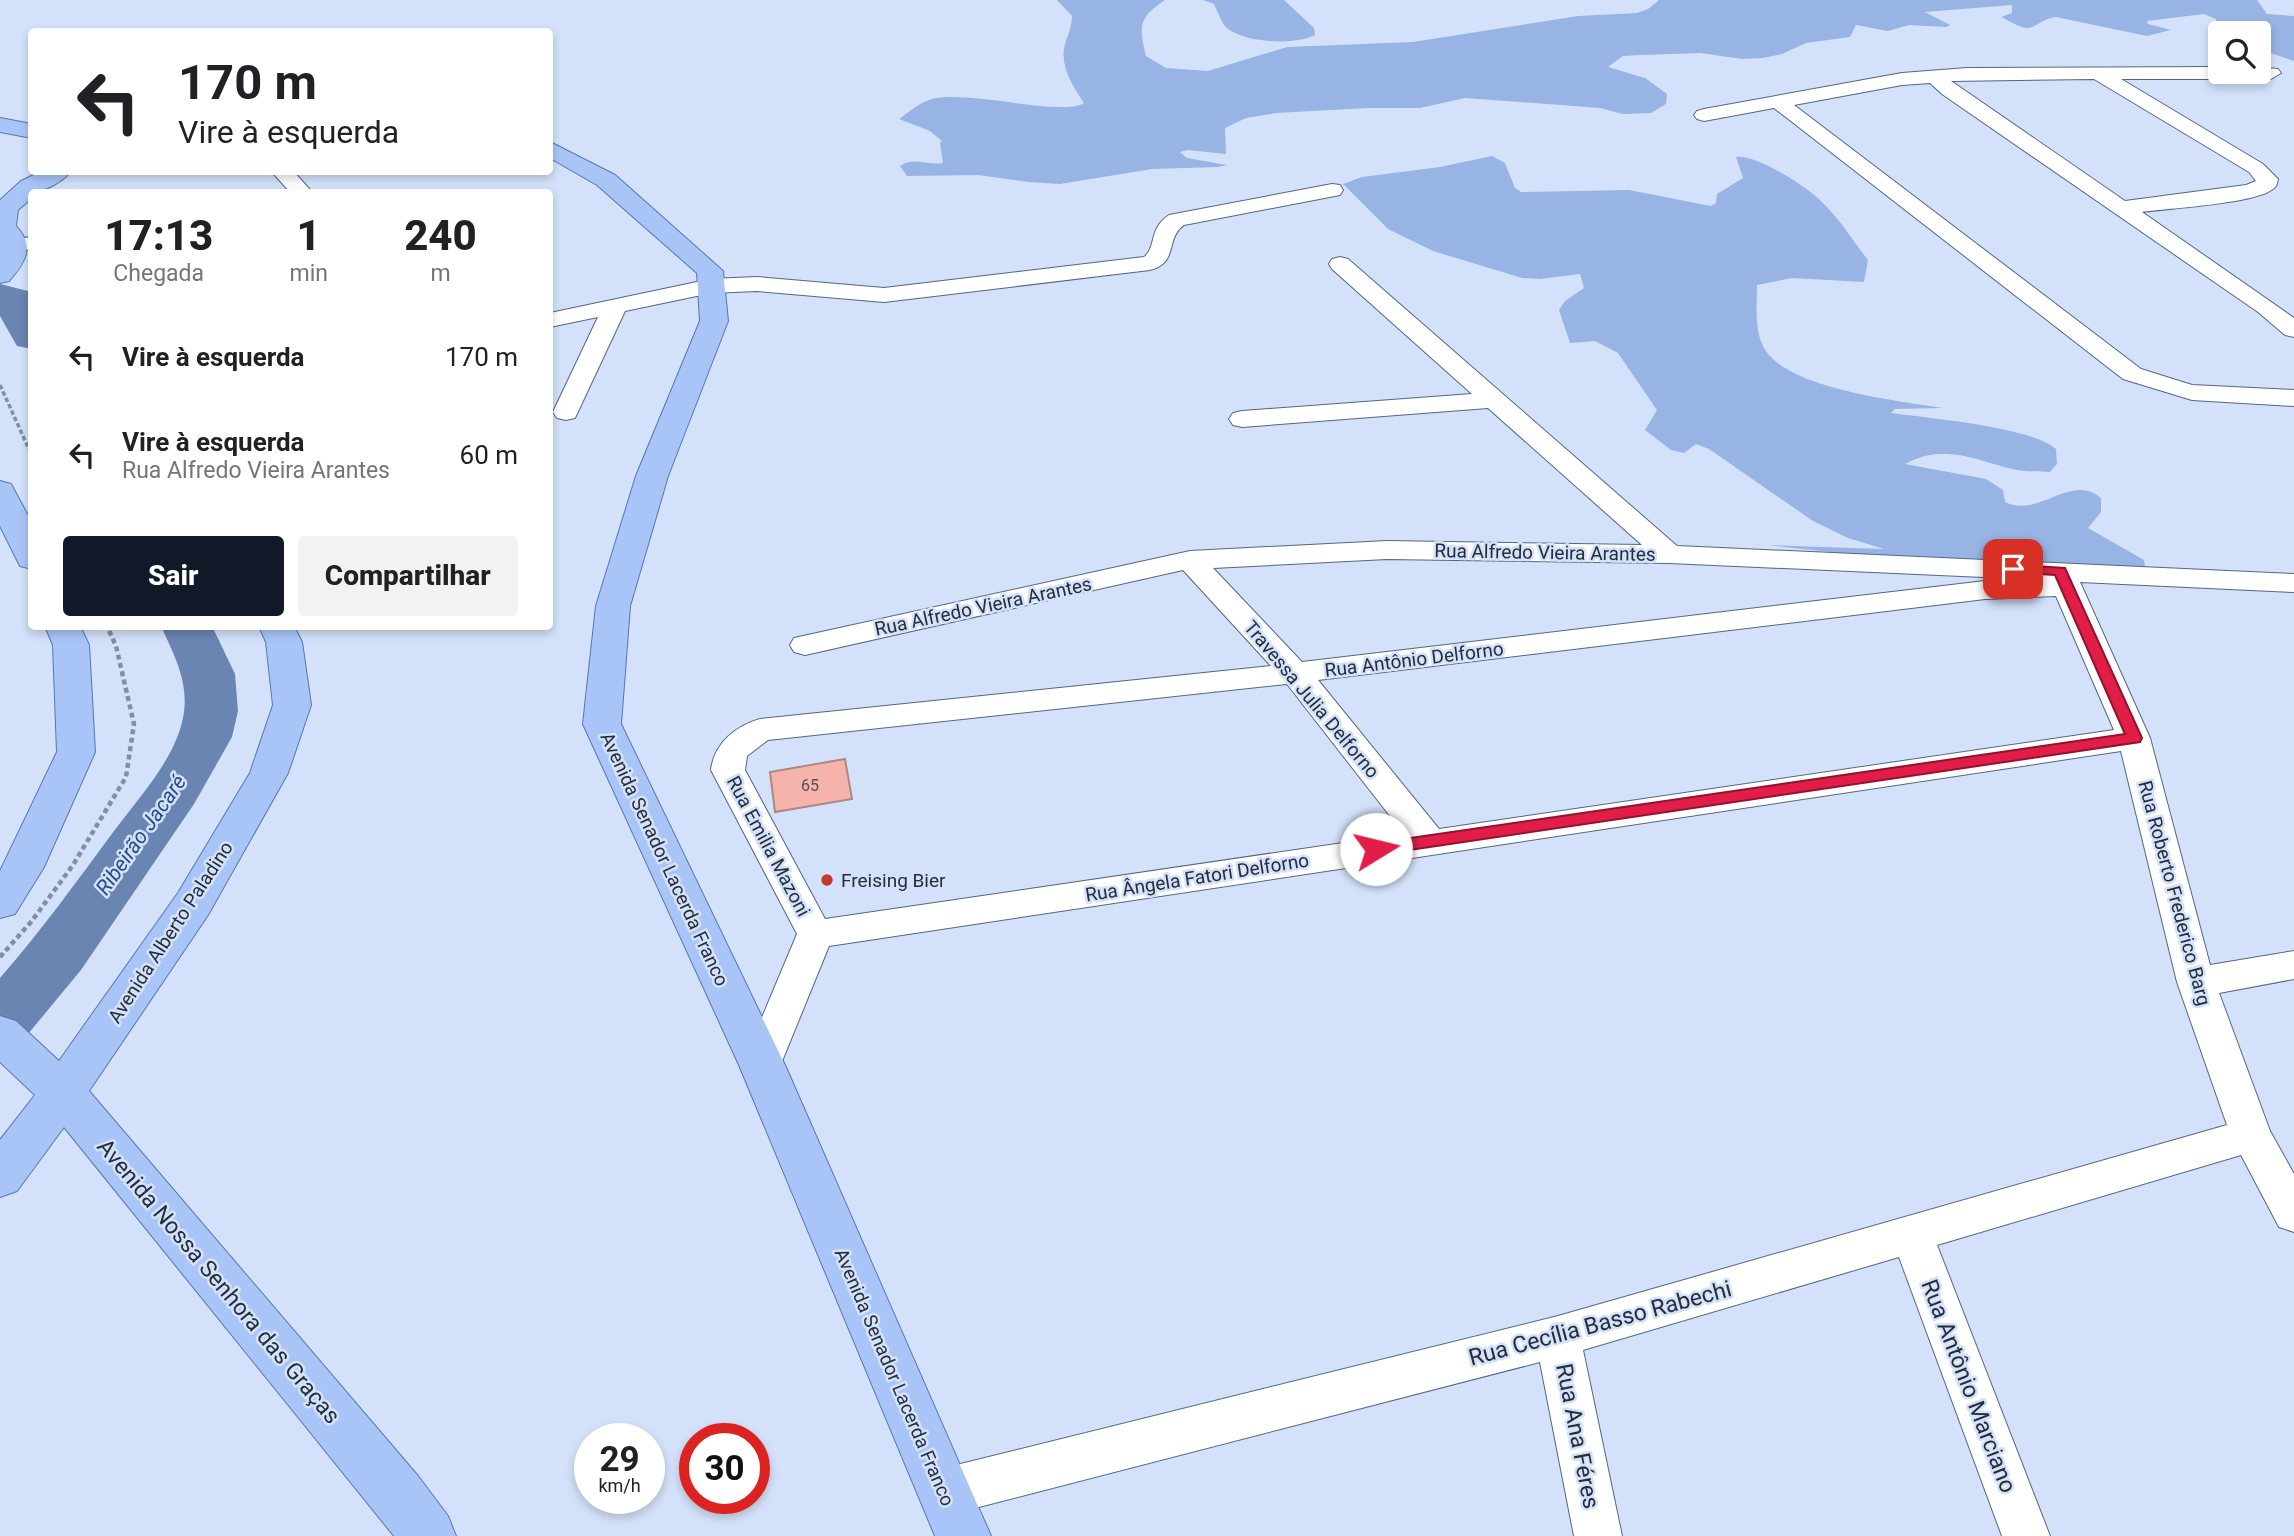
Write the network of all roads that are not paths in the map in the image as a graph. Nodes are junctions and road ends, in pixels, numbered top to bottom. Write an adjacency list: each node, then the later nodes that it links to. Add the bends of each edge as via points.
1 (2272, 73): 2 (street)
2 (2097, 74): 3 (street); 15 (street, via 2256,168 2267,179 2251,191)
3 (1935, 77): 4 (street); 15 (street)
4 (1777, 101): 5 (street); 24 (street, via 2133,374 2200,396)
5 (1704, 115)
6 (0, 125): 7 (main road)
7 (28, 130)
8 (553, 151): 20 (main road, Avenida Senador Lacerda Franco, via 606,180 710,271)
9 (46, 175): 12 (main road)
10 (51, 175): 16 (main road, via 30,186 6,208)
11 (286, 175): 13 (street)
12 (0, 188)
13 (298, 189)
14 (1332, 190): 20 (street, via 1177,220 1162,232 1162,251 1150,262 884,295 757,284)
15 (2121, 208): 23 (street)
16 (18, 237): 18 (main road, via 10,265)
17 (1339, 264): 25 (street)
18 (0, 277): 19 (main road)
19 (28, 280)
20 (711, 286): 21 (street); 46 (main road, Avenida Senador Lacerda Franco, via 714,321 652,476 613,606 602,724)
21 (616, 305): 22 (street); 26 (street)
22 (553, 319)
23 (2294, 330)
24 (2294, 398)
25 (1494, 400): 27 (street); 30 (street)
26 (566, 412)
27 (1242, 419)
28 (0, 491): 29 (main road)
29 (28, 550)
30 (1669, 554): 31 (street, Rua Alfredo Vieira Arantes, via 1387,550); 32 (street, Rua Alfredo Vieira Arantes)
31 (1190, 560): 36 (street, Rua Alfredo Vieira Arantes); 37 (street, Travessa Julia Delforno)
32 (2064, 579): 33 (street, Rua Alfredo Vieira Arantes); 37 (street, Rua Antônio Delforno); 39 (street, Rua Roberto Frederico Barg)
33 (2294, 583)
34 (64, 630): 41 (main road, via 71,645 76,752 23,867)
35 (278, 630): 47 (main road, Avenida Alberto Paladino, via 284,642 292,705 270,773 193,904)
36 (805, 645)
37 (1295, 673): 38 (street, Rua Antônio Delforno); 40 (street, Travessa Julia Delforno)
38 (760, 730): 42 (street, Rua Emilia Mazoni, via 739,743 728,758 728,770)
39 (2134, 738): 40 (street, Rua Ângela Fatori Delforno); 44 (street, Rua Roberto Frederico Barg)
40 (1429, 841): 42 (street, Rua Ângela Fatori Delforno)
41 (0, 904)
42 (815, 934): 46 (street)
43 (2294, 965): 44 (street)
44 (2196, 982): 48 (street, Rua Roberto Frederico Barg)
45 (0, 1034): 47 (main road, Avenida Nossa Senhora das Graças)
46 (762, 1066): 53 (main road, Avenida Senador Lacerda Franco)
47 (50, 1082): 49 (main road, Avenida Alberto Paladino); 54 (main road, Avenida Nossa Senhora das Graças)
48 (2251, 1135): 50 (street, Rua Roberto Frederico Barg); 51 (street, Rua Cecília Basso Rabechi)
49 (0, 1176)
50 (2294, 1214)
51 (1912, 1235): 52 (street, Rua Cecília Basso Rabechi); 57 (street, Rua Antônio Marciano)
52 (1559, 1337): 53 (street, Rua Cecília Basso Rabechi); 56 (street, Rua Ana Féres)
53 (944, 1492): 55 (main road, Avenida Senador Lacerda Franco)
54 (428, 1536)
55 (963, 1536)
56 (1598, 1536)
57 (2026, 1536)

